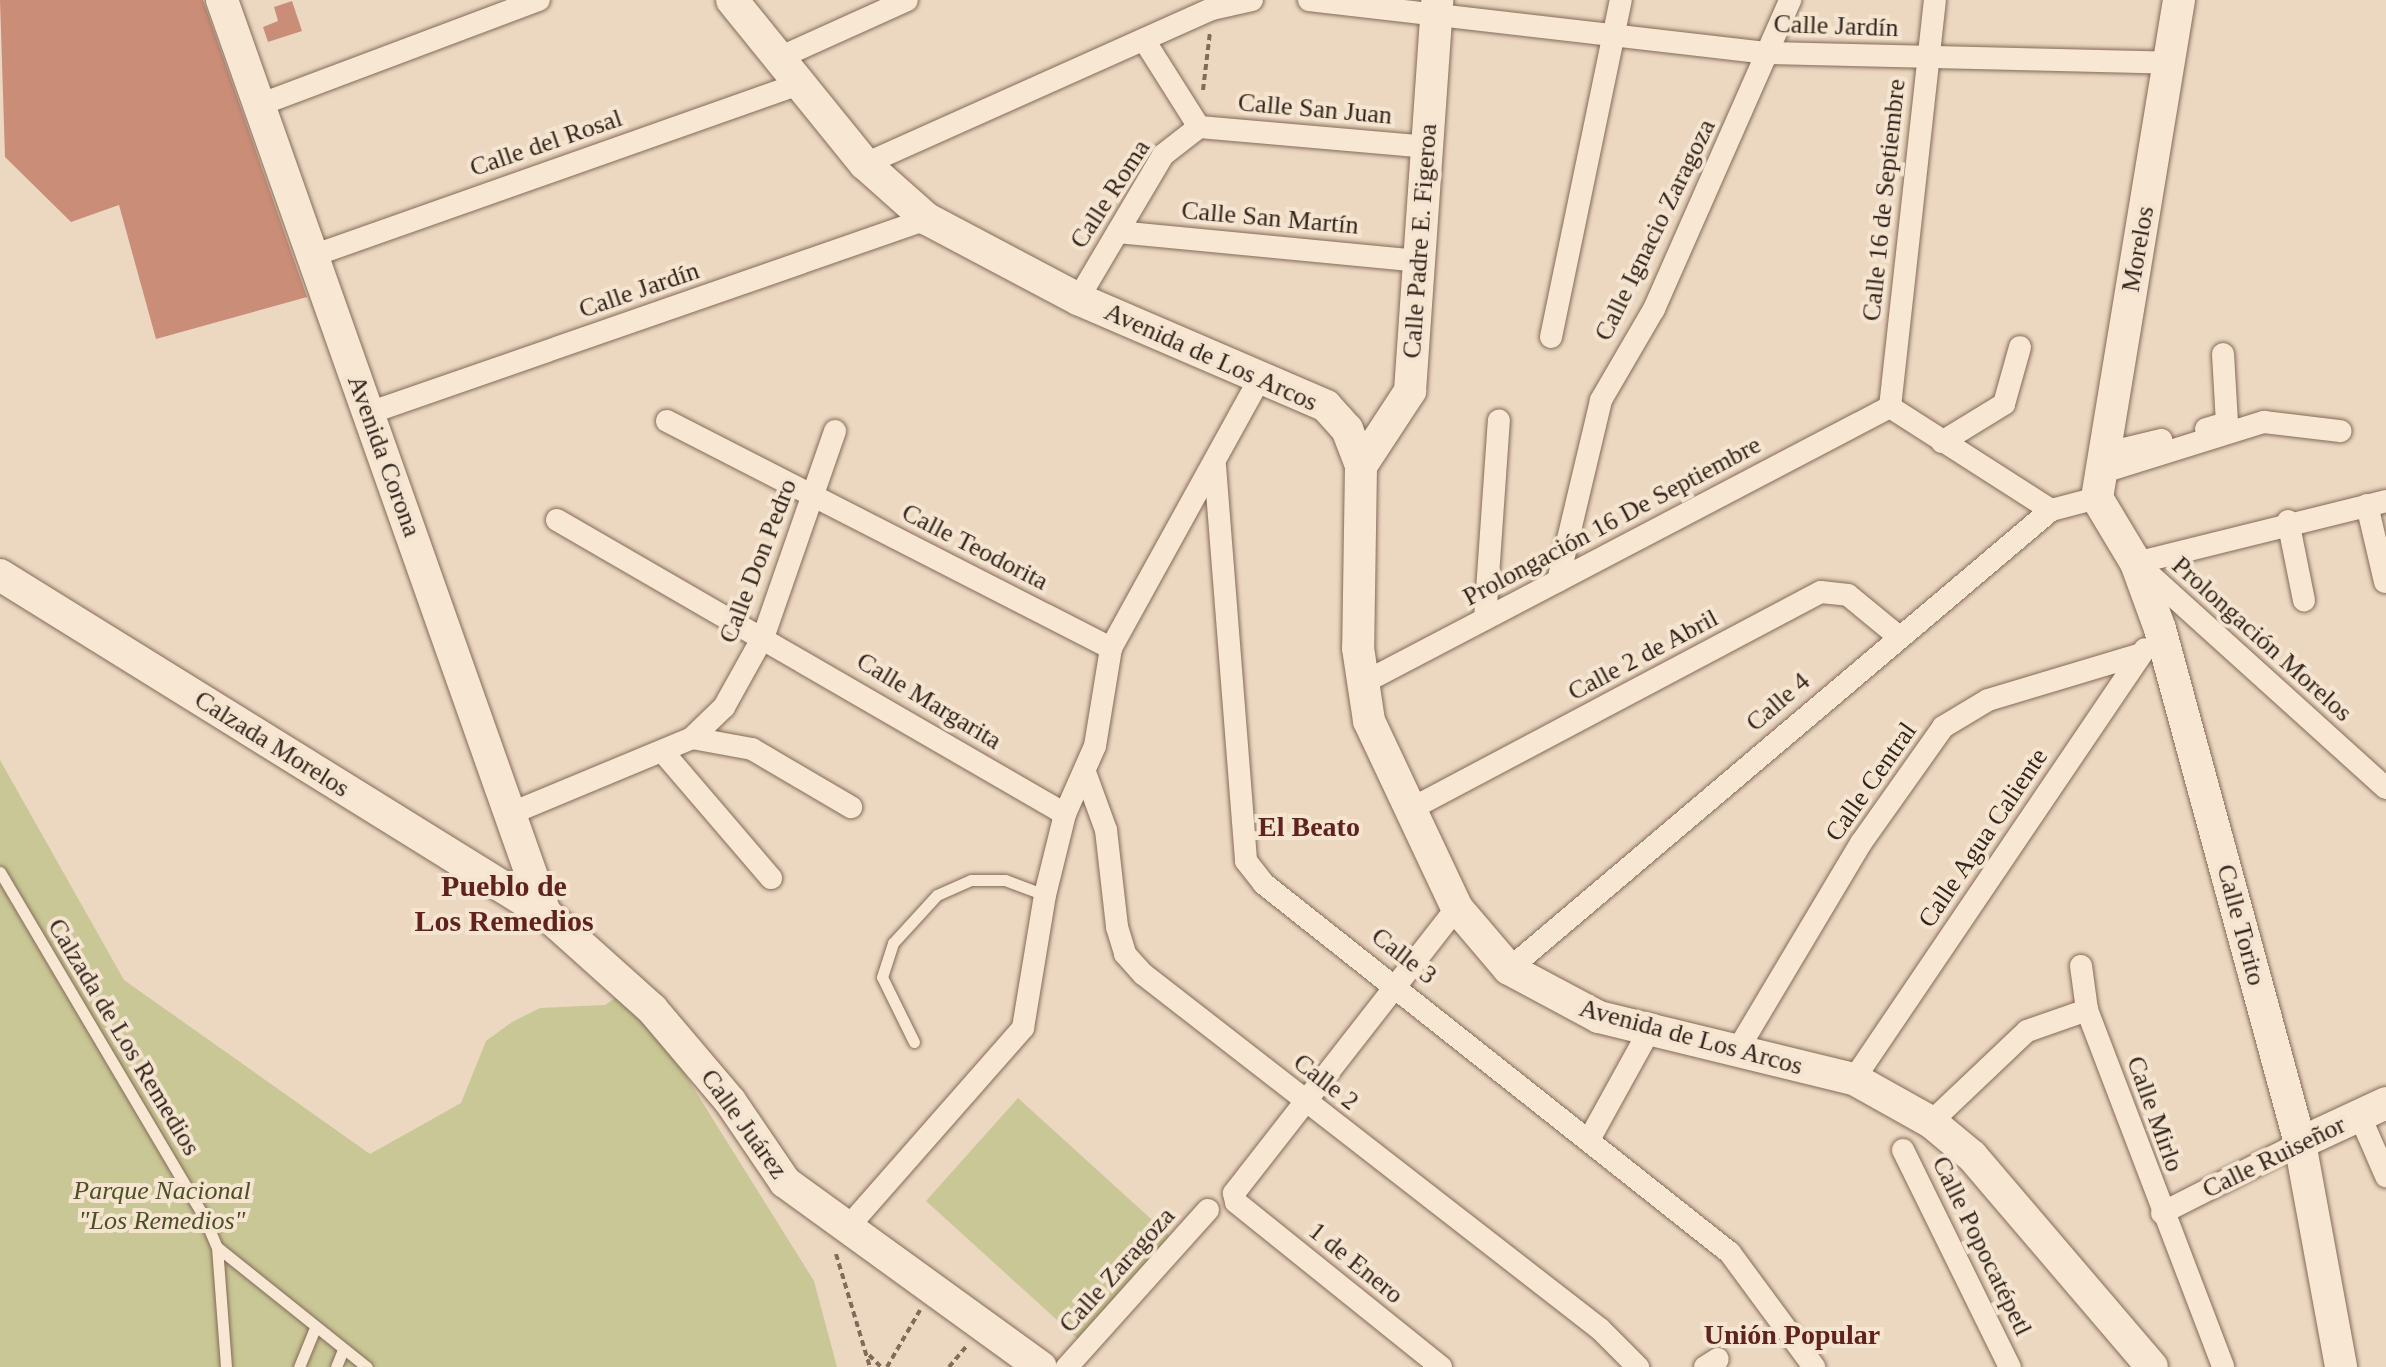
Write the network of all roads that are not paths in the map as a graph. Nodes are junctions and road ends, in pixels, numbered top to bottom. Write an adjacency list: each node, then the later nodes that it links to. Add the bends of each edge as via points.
1 (222, 0): 19 (main road, Avenida Corona)
2 (539, 0): 19 (street)
3 (732, 0): 15 (main road, Avenida de Los Arcos)
4 (907, 0): 15 (street)
5 (1252, 0): 13 (street, via 1212,9)
6 (1309, 0): 11 (street, Calle Jardín)
7 (1621, 0): 12 (street)
8 (1790, 0): 14 (street, Calle Ignacio Zaragoza)
9 (1935, 0): 16 (street, Calle 16 de Septiembre)
10 (2179, 0): 17 (main road, Morelos)
11 (1436, 5): 12 (street, Calle Jardín); 21 (main road, Calle Padre E. Figeroa)
12 (1618, 34): 14 (street, Calle Jardín); 28 (street)
13 (1144, 40): 20 (street); 22 (street)
14 (1770, 53): 16 (street, Calle Jardín); 49 (street, Calle Ignacio Zaragoza, via 1654,309 1601,400)
15 (781, 57): 18 (main road, Avenida de Los Arcos)
16 (1927, 58): 17 (street, Calle Jardín); 32 (street, Calle 16 de Septiembre)
17 (2171, 63): 41 (main road, Morelos)
18 (799, 84): 22 (main road, Avenida de Los Arcos); 25 (street, Calle del Rosal)
19 (259, 105): 25 (main road, Avenida Corona)
20 (1199, 127): 21 (street, Calle San Juan); 24 (street, Calle Roma, via 1163,155)
21 (1426, 147): 26 (main road, Calle Padre E. Figeroa)
22 (865, 164): 23 (main road, Avenida de Los Arcos)
23 (927, 219): 27 (main road, Avenida de Los Arcos); 33 (street, Calle Jardín)
24 (1118, 232): 26 (street, Calle San Martín); 27 (street, Calle Roma)
25 (312, 256): 33 (main road, Avenida Corona)
26 (1418, 261): 40 (main road, Calle Padre E. Figeroa, via 1410,391)
27 (1078, 299): 31 (main road, Avenida de Los Arcos)
28 (1551, 337)
29 (2020, 347): 38 (street, via 2004,404)
30 (2223, 354): 41 (street, via 2227,423)
31 (1262, 374): 39 (street); 40 (main road, Avenida de Los Arcos, via 1326,406 1347,429)
32 (1890, 407): 38 (street); 49 (street, Prolongación 16 De Septiembre)
33 (369, 413): 64 (main road, Avenida Corona)
34 (1499, 420): 52 (street)
35 (667, 421): 42 (street, Calle Teodorita)
36 (835, 431): 42 (street, Calle Don Pedro)
37 (2340, 431): 41 (street, via 2264,422)
38 (1942, 442): 44 (street)
39 (1215, 466): 56 (street); 73 (street, Calle 3, via 1246,861 1264,884)
40 (1361, 466): 57 (main road, Avenida de Los Arcos)
41 (2100, 475): 44 (street, Calle 4); 47 (main road, Calle Torito)
42 (813, 495): 53 (street, Calle Don Pedro); 56 (street, Calle Teodorita)
43 (2377, 503): 46 (street); 50 (street)
44 (2051, 510): 54 (street, Calle 4)
45 (557, 520): 53 (street, Calle Margarita)
46 (2288, 521): 47 (street); 51 (street)
47 (2136, 563): 55 (main road, Calle Torito); 61 (street, Prolongación Morelos)
48 (0, 575): 70 (main road, Calzada Morelos)
49 (1558, 581): 52 (street, Prolongación 16 De Septiembre)
50 (2385, 582)
51 (2304, 600)
52 (1485, 619): 57 (street, Prolongación 16 De Septiembre)
53 (764, 635): 58 (street, Calle Don Pedro, via 724,707); 65 (street, Calle Margarita)
54 (1898, 636): 63 (street, Calle 2 de Abril, via 1848,595 1821,592); 72 (street, Calle 4)
55 (2151, 642): 77 (street, Calle Central, via 1988,700 1943,727 1861,843); 78 (street, Calle Agua Caliente); 83 (main road, Calle Torito)
56 (1111, 648): 60 (street)
57 (1361, 684): 63 (main road, Avenida de Los Arcos)
58 (692, 738): 59 (street, Calle Don Pedro); 62 (street, via 752,749)
59 (663, 752): 64 (street, Calle Don Pedro); 67 (street)
60 (1086, 775): 65 (street); 79 (street, Calle 2, via 1106,830 1125,954)
61 (2386, 788)
62 (851, 807)
63 (1407, 811): 69 (main road, Avenida de Los Arcos)
64 (512, 813): 70 (main road, Avenida Corona)
65 (1065, 814): 68 (street)
66 (0, 872): 89 (lane, Calzada de Los Remedios, via 189,1188)
67 (771, 878)
68 (1045, 895): 76 (lane, via 1005,880 971,880 937,895 893,943 882,977); 88 (street, via 1023,1028)
69 (1457, 908): 72 (main road, Avenida de Los Arcos); 73 (street)
70 (545, 913): 88 (main road, Calle Juárez, via 652,1009 785,1182)
71 (2081, 966): 74 (street, Calle Mirlo)
72 (1509, 969): 75 (main road, Avenida de Los Arcos, via 1552,998)
73 (1395, 984): 79 (street); 82 (street, Calle 3)
74 (2087, 1010): 81 (street, via 2027,1031); 87 (street, Calle Mirlo)
75 (1649, 1031): 77 (main road, Avenida de Los Arcos); 82 (street)
76 (914, 1042)
77 (1737, 1051): 78 (main road, Avenida de Los Arcos)
78 (1854, 1079): 81 (main road, Avenida de Los Arcos)
79 (1305, 1101): 98 (street, 1 de Enero, via 1237,1183 1236,1202); 99 (street, Calle 2, via 1600,1329)
80 (2373, 1108): 83 (main road, Calle Ruiseñor); 85 (street)
81 (1931, 1122): 102 (main road, Avenida de Los Arcos, via 1972,1156)
82 (1590, 1138): 100 (street, Calle 3, via 1740,1264)
83 (2300, 1143): 87 (street, Calle Ruiseñor); 104 (main road, Calle Torito)
84 (1903, 1150): 101 (street, Calle Popocatépetl)
85 (2386, 1176)
86 (1208, 1210): 97 (street, Calle Zaragoza)
87 (2162, 1213): 103 (street, Calle Mirlo)
88 (849, 1226): 96 (main road, Calle Juárez)
89 (217, 1247): 90 (lane); 92 (lane, Calzada de Los Remedios)
90 (315, 1328): 91 (lane); 93 (lane)
91 (343, 1350): 94 (lane); 95 (lane)
92 (226, 1367)
93 (299, 1367)
94 (336, 1367)
95 (367, 1367)
96 (1041, 1367)
97 (1067, 1367)
98 (1441, 1367)
99 (1638, 1367)
100 (1814, 1367)
101 (2010, 1367)
102 (2152, 1367)
103 (2223, 1367)
104 (2341, 1367)

